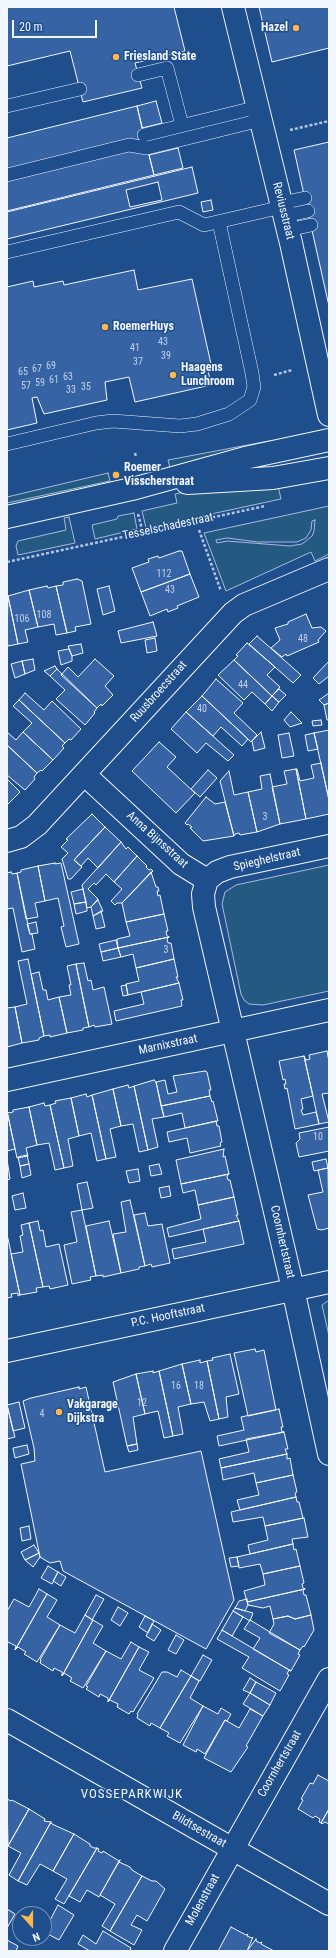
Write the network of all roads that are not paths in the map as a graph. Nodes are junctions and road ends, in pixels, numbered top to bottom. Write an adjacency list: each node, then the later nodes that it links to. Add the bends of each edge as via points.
1 (233, 7): 5 (street, Reviusstraat)
2 (138, 75): 6 (lane, via 167,68)
3 (80, 89): 4 (lane)
4 (7, 106)
5 (261, 121): 6 (lane); 8 (lane, via 147,148 130,145); 11 (street, Reviusstraat)
6 (182, 126): 7 (lane)
7 (144, 135)
8 (7, 175)
9 (305, 198): 11 (lane)
10 (308, 211): 11 (lane)
11 (284, 214): 12 (lane); 13 (lane); 15 (street, Reviusstraat)
12 (219, 222): 14 (lane, via 204,225 179,212); 17 (lane, via 253,379 254,387 250,400 229,414 180,426 113,421)
13 (311, 224)
14 (7, 252)
15 (329, 415)
16 (329, 440): 19 (street, via 245,458)
17 (7, 444)
18 (329, 468): 19 (street, via 274,478)
19 (136, 488): 20 (street)
20 (7, 517)
21 (329, 569): 22 (street, Ruusbroecstraat, via 244,605 233,613)
22 (84, 774): 23 (street, Ruusbroecstraat, via 29,831 21,837); 25 (street, Anna Bijnsstraat, via 181,864)
23 (7, 841)
24 (329, 846): 25 (street, Spieghelstraat, via 230,867 217,872)
25 (207, 880): 27 (street, via 203,894 204,907)
26 (329, 1010): 27 (street, Marnixstraat)
27 (233, 1030): 28 (street, Marnixstraat); 30 (street, Coornhertstraat)
28 (7, 1080)
29 (329, 1282): 30 (street, P.C. Hooftstraat)
30 (293, 1290): 31 (street, P.C. Hooftstraat); 32 (street, Coornhertstraat)
31 (7, 1351)
32 (329, 1454)
33 (329, 1679): 35 (street, Coornhertstraat)
34 (7, 1720): 35 (street, Bildtsestraat)
35 (232, 1848): 36 (street, Bildtsestraat); 37 (street, Molenstraat)
36 (329, 1904)
37 (175, 1951)

